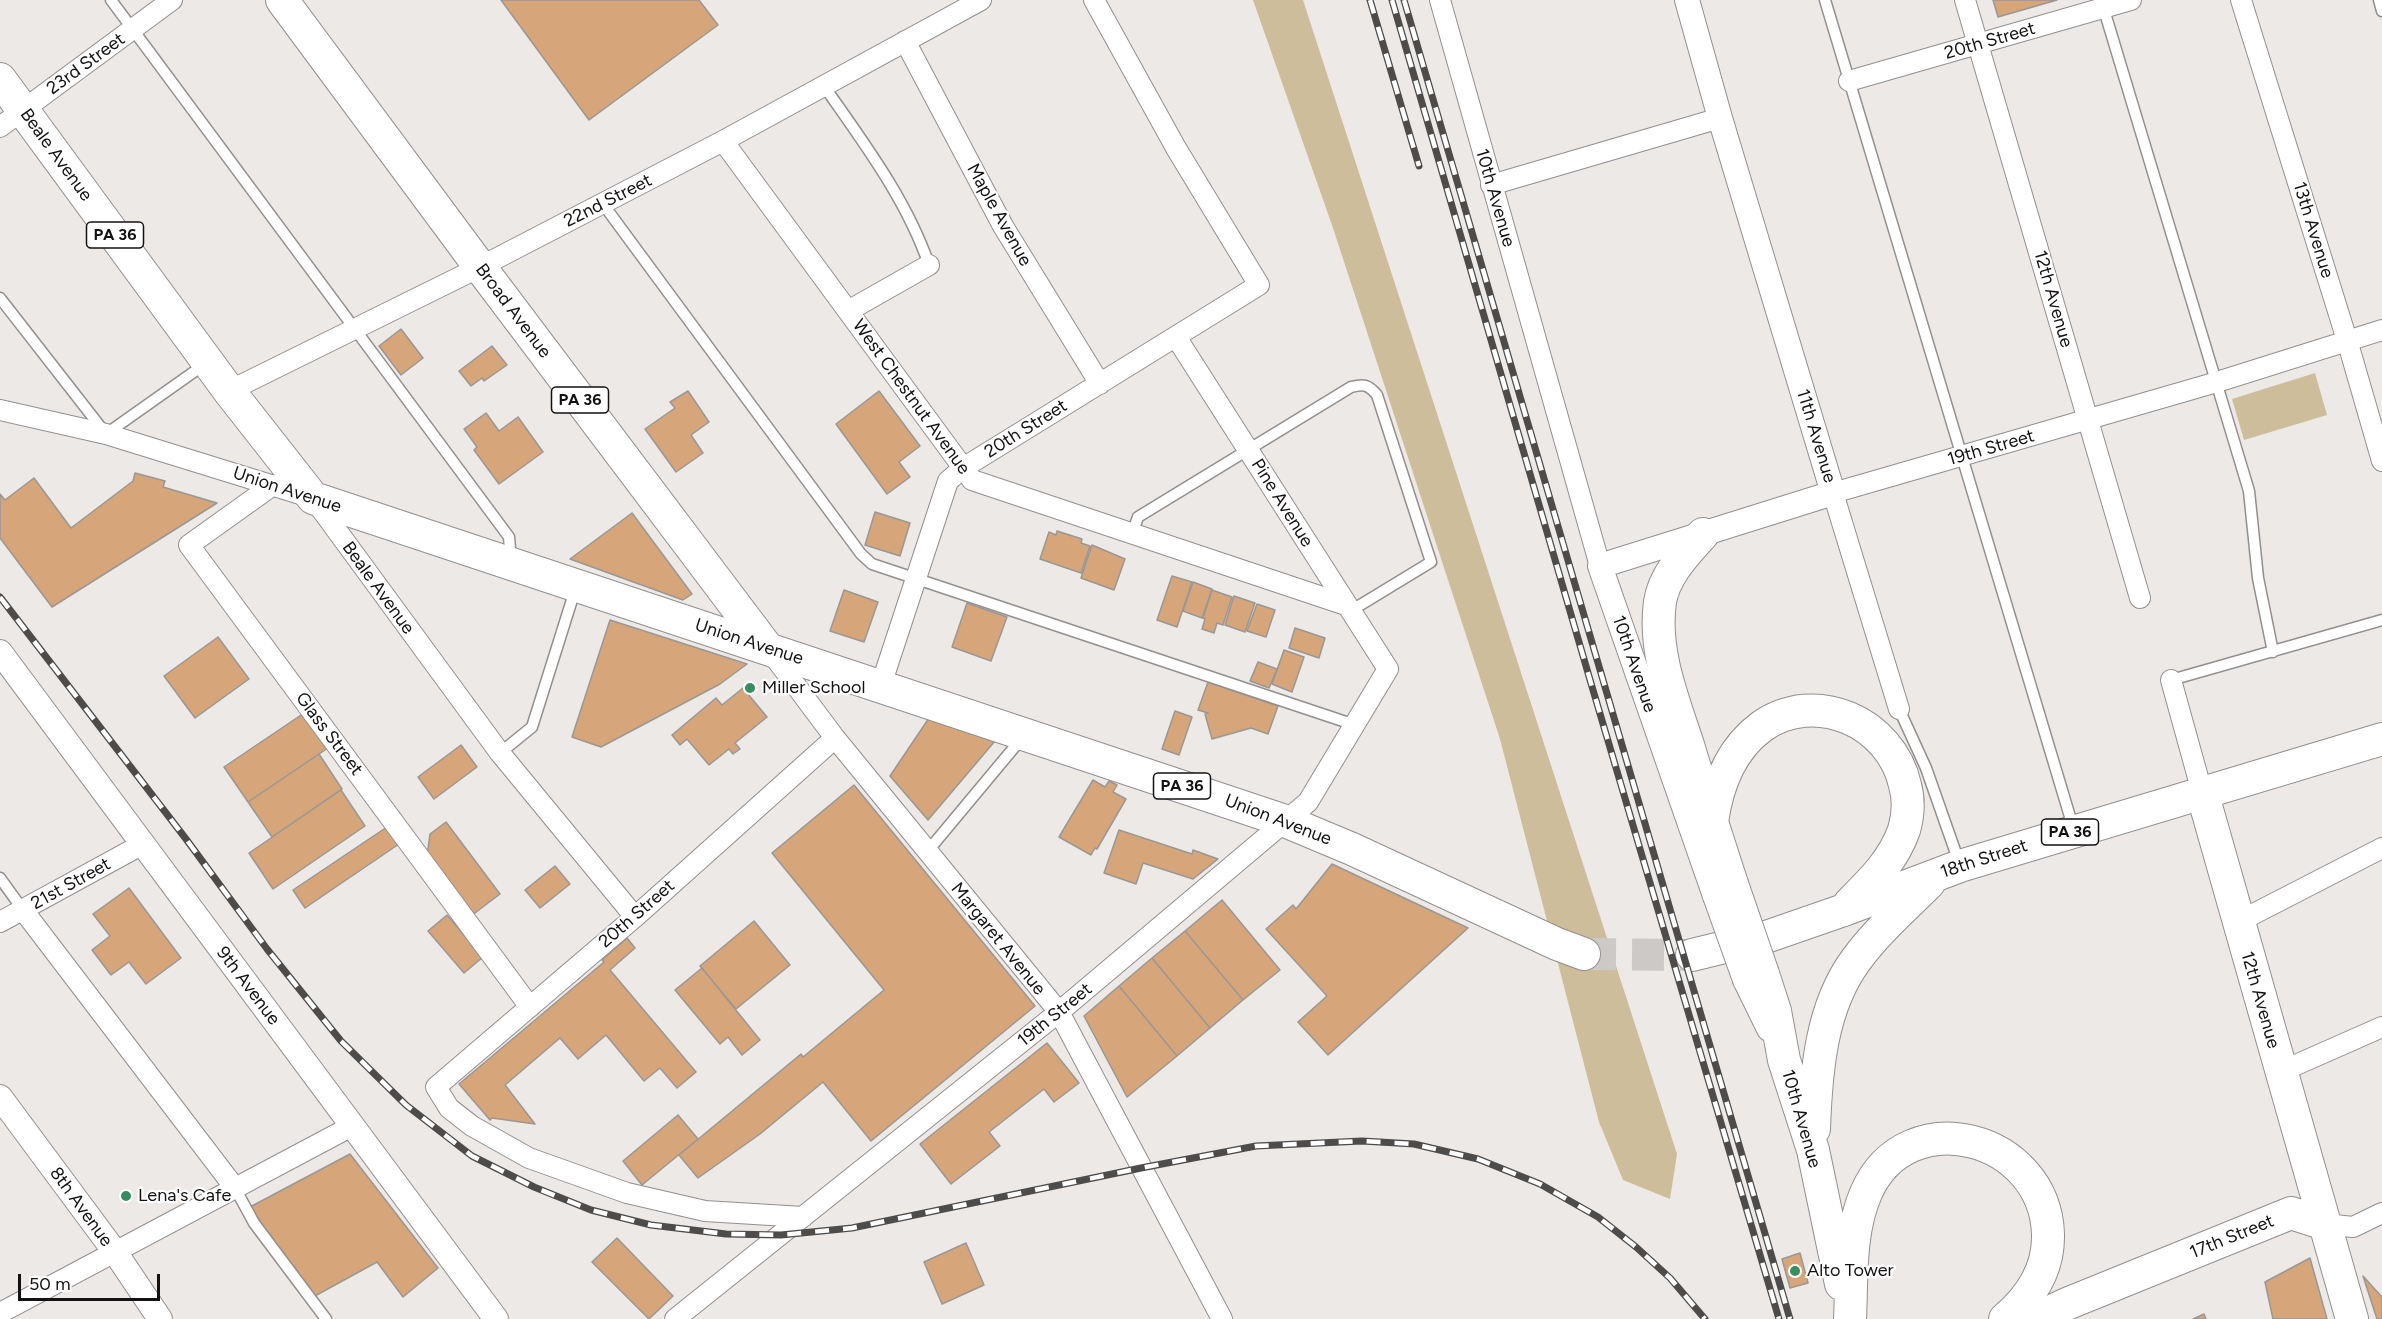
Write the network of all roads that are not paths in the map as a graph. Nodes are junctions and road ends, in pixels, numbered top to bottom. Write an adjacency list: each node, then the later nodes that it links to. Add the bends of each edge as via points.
1 (111, 0): 15 (lane)
2 (172, 0): 15 (street, 23rd Street)
3 (282, 0): 27 (main road, Broad Avenue / PA 36)
4 (981, 0): 16 (street, 22nd Street)
5 (1094, 0): 32 (street, 20th Street, via 1176,148 1259,285)
6 (1440, 0): 24 (street, 10th Avenue)
7 (1687, 0): 21 (street, 11th Avenue)
8 (1825, 0): 19 (lane)
9 (1965, 0): 17 (street, 12th Avenue)
10 (2131, 0): 13 (street, 20th Street)
11 (2241, 0): 33 (street, 13th Avenue)
12 (2379, 0): 14 (lane)
13 (2103, 4): 17 (street, 20th Street); 35 (lane)
14 (2382, 11)
15 (133, 29): 22 (street, 23rd Street); 30 (lane)
16 (905, 41): 20 (street, 22nd Street); 36 (street, Maple Avenue, via 1003,226)
17 (1978, 44): 19 (street, 20th Street); 39 (street, 12th Avenue)
18 (0, 79): 22 (main road, Beale Avenue / PA 36)
19 (1849, 81): 42 (lane)
20 (824, 86): 23 (street, 22nd Street); 26 (lane, via 880,166 921,242)
21 (1720, 118): 24 (street); 46 (street, 11th Avenue)
22 (11, 119): 34 (main road, Beale Avenue / PA 36)
23 (723, 141): 25 (street, 22nd Street); 29 (street, West Chestnut Avenue)
24 (1491, 185): 51 (street, 10th Avenue)
25 (603, 204): 27 (street, 22nd Street); 52 (lane, via 861,554 872,564)
26 (929, 265): 29 (street)
27 (480, 267): 30 (street, 22nd Street); 57 (main road, Broad Avenue / PA 36)
28 (0, 298): 40 (lane)
29 (848, 311): 44 (street, West Chestnut Avenue)
30 (355, 329): 37 (street, 22nd Street); 50 (lane, via 509,537)
31 (2382, 330): 33 (street, 19th Street)
32 (1176, 337): 36 (street, 20th Street); 41 (street, Pine Avenue)
33 (2347, 340): 35 (street, 19th Street); 43 (street, 13th Avenue)
34 (208, 362): 37 (main road, Beale Avenue / PA 36); 40 (lane)
35 (2217, 382): 39 (street, 19th Street); 59 (lane, via 2249,491 2258,578)
36 (1100, 384): 44 (street, 20th Street)
37 (229, 391): 47 (main road, Beale Avenue / PA 36)
38 (0, 410): 40 (street, Union Avenue)
39 (2088, 420): 42 (street, 19th Street); 54 (street, 12th Avenue)
40 (106, 434): 45 (street, Union Avenue)
41 (1248, 450): 48 (lane, via 1138,517); 55 (street, Pine Avenue); 55 (lane, via 1350,387 1370,386 1377,395 1431,562 1357,607)
42 (1962, 456): 46 (street, 19th Street); 72 (lane)
43 (2382, 461)
44 (963, 468): 48 (street, West Chestnut Avenue, via 972,480); 52 (street, 20th Street, via 948,481)
45 (273, 485): 47 (street, Union Avenue); 86 (street, Glass Street, via 189,545)
46 (1833, 493): 49 (street, 19th Street); 63 (street, 11th Avenue)
47 (313, 498): 50 (main road, Union Avenue / PA 36); 68 (street, Beale Avenue)
48 (1132, 534): 55 (street, West Chestnut Avenue)
49 (1704, 534): 51 (street, 19th Street); 71 (main road, 10th Avenue, via 1679,560 1666,584 1660,600 1659,628 1670,688)
50 (512, 563): 53 (main road, Union Avenue / PA 36)
51 (1600, 566): 78 (street, 10th Avenue)
52 (916, 579): 62 (street, 20th Street); 64 (lane)
53 (577, 585): 57 (main road, Union Avenue / PA 36); 68 (lane, via 532,727)
54 (2140, 598)
55 (1346, 605): 60 (street, Pine Avenue)
56 (2382, 620): 59 (lane)
57 (768, 649): 62 (main road, Union Avenue / PA 36); 66 (street, Margaret Avenue)
58 (0, 652): 73 (street, 9th Avenue)
59 (2273, 652): 61 (lane)
60 (1388, 669): 64 (street, 19th Street)
61 (2171, 680): 69 (street, 12th Avenue)
62 (881, 685): 65 (main road, Union Avenue / PA 36)
63 (1899, 709): 76 (lane, 11th Avenue, via 1926,768)
64 (1355, 725): 70 (street, 19th Street, via 1308,802)
65 (1026, 733): 70 (main road, Union Avenue / PA 36); 75 (lane)
66 (835, 738): 75 (street, Margaret Avenue); 81 (street, 20th Street)
67 (2382, 739): 69 (main road, 18th Street / PA 36)
68 (500, 753): 81 (street, Beale Avenue)
69 (2202, 792): 72 (main road, 18th Street / PA 36); 83 (main road, 12th Avenue)
70 (1285, 820): 84 (main road, Union Avenue / PA 36); 87 (street, 19th Street)
71 (1712, 822): 78 (main road, 10th Avenue); 80 (main road, via 1726,769 1740,747 1761,727 1794,713 1816,711 1834,712 1874,733 1886,744 1903,774 1907,814 1904,830 1884,868)
72 (2074, 831): 76 (main road, 18th Street / PA 36)
73 (141, 844): 79 (street, 21st Street); 91 (street, 9th Avenue)
74 (2382, 848): 83 (street)
75 (927, 852): 87 (street, Margaret Avenue)
76 (1949, 869): 80 (main road, 18th Street / PA 36); 92 (main road, via 1884,926 1855,961 1840,987 1821,1047)
77 (0, 878): 79 (lane)
78 (1724, 890): 92 (main road, 10th Avenue, bridge, via 1754,977 1775,1011 1784,1060)
79 (23, 910): 82 (street, 21st Street); 93 (street)
80 (1841, 911): 85 (main road, 18th Street / PA 36, via 1766,937)
81 (635, 917): 86 (street, 20th Street)
82 (0, 922)
83 (2238, 922): 89 (main road, 12th Avenue)
84 (1584, 954)
85 (1692, 955)
86 (530, 1007): 95 (street, 20th Street, via 436,1087 449,1108 472,1126 529,1158 627,1193 705,1211)
87 (1059, 1012): 95 (street, 19th Street); 103 (street, Margaret Avenue)
88 (2382, 1027): 89 (street)
89 (2280, 1072): 96 (main road, 12th Avenue)
90 (0, 1097): 97 (street, 8th Avenue)
91 (352, 1126): 93 (street); 101 (street, 9th Avenue)
92 (1813, 1150): 104 (main road, 10th Avenue)
93 (235, 1188): 97 (street); 100 (lane, via 254,1223)
94 (2382, 1213): 96 (street, via 2353,1227)
95 (803, 1217): 102 (street, 19th Street)
96 (2325, 1224): 106 (main road, 17th Street, via 2291,1213); 107 (main road, 17th Street, via 2298,1231); 108 (main road, 12th Avenue)
97 (115, 1252): 98 (street); 99 (street, 8th Avenue)
98 (0, 1313)
99 (160, 1319)
100 (326, 1319)
101 (496, 1319)
102 (675, 1319)
103 (1222, 1319)
104 (1850, 1319): 105 (main road, via 1854,1236 1865,1194 1888,1161 1919,1142 1936,1139 1969,1140 2000,1153 2028,1175 2045,1206 2048,1241 2041,1274 2034,1290)
105 (2005, 1319)
106 (2035, 1319)
107 (2084, 1319)
108 (2352, 1319)

